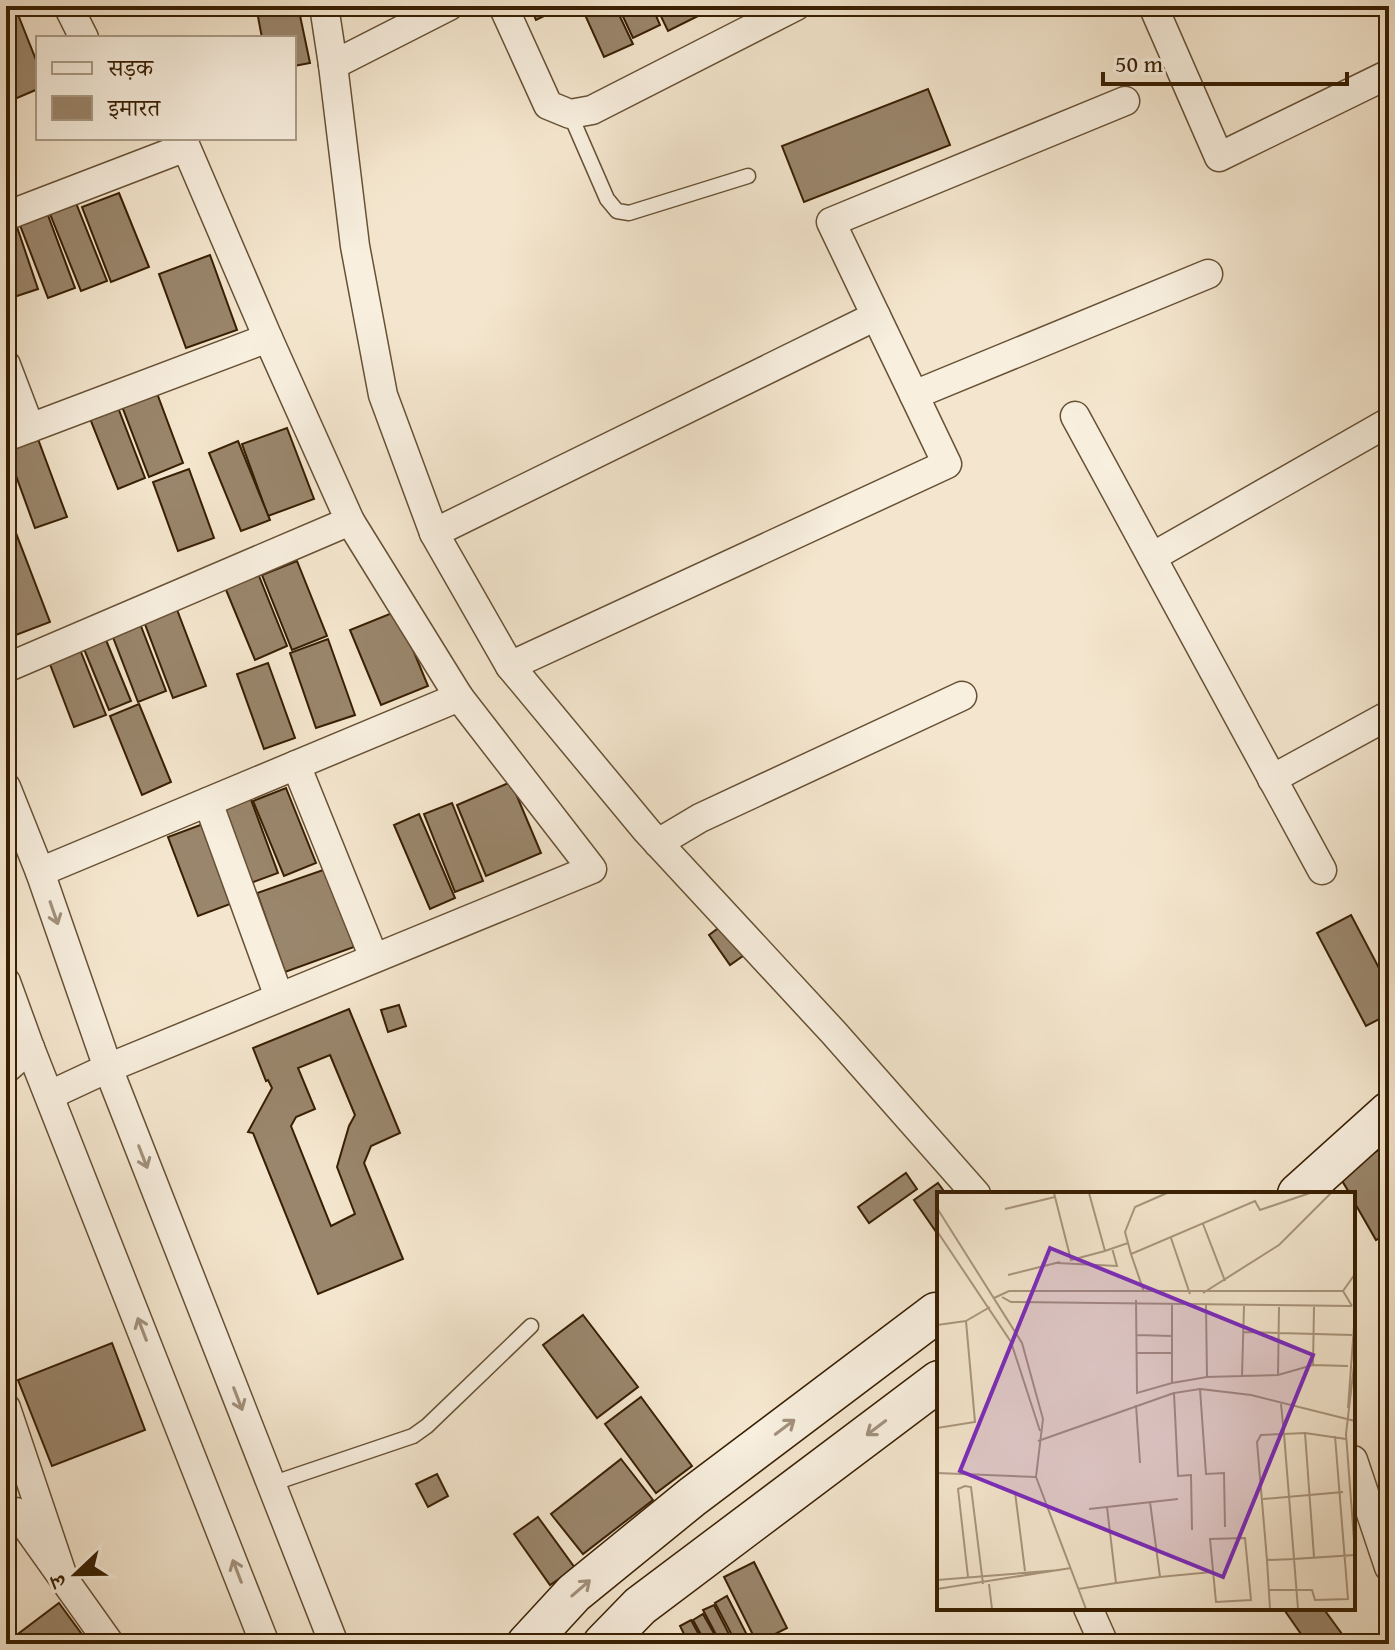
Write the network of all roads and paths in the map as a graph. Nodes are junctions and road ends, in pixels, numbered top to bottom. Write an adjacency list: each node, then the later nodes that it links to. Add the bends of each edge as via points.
1 (68, 6): 7 (street)
2 (324, 6): 8 (street)
3 (449, 6): 8 (street)
4 (503, 6): 11 (street, via 548,105)
5 (796, 6): 11 (street, via 592,110)
6 (1153, 6): 9 (street, via 1219,157)
7 (83, 36)
8 (333, 65): 24 (street, via 355,246 383,395)
9 (1389, 74)
10 (1125, 101): 16 (street, via 831,222)
11 (570, 114): 13 (lane, via 617,211 629,213)
12 (181, 142): 14 (street); 17 (street)
13 (748, 176)
14 (6, 216)
15 (1208, 274): 19 (street)
16 (876, 316): 19 (street); 24 (street)
17 (268, 338): 22 (street); 23 (street)
18 (6, 365): 22 (street)
19 (914, 395): 26 (street, via 947,464)
20 (1075, 416): 25 (street)
21 (1389, 422): 25 (street)
22 (18, 432)
23 (350, 521): 27 (street); 29 (street)
24 (434, 533): 26 (street)
25 (1152, 557): 32 (street)
26 (510, 666): 35 (street)
27 (6, 668)
28 (962, 696): 35 (street, via 700,818)
29 (459, 697): 31 (street); 38 (street, via 592,869)
30 (1389, 715): 32 (street)
31 (296, 765): 34 (street); 38 (street)
32 (1272, 779): 36 (street)
33 (6, 787): 37 (street)
34 (208, 802): 37 (street); 40 (street)
35 (658, 843): 46 (street)
36 (1322, 870)
37 (40, 872): 42 (street, one-way to 42)
38 (374, 958): 40 (street)
39 (6, 982): 41 (street)
40 (279, 997): 42 (street)
41 (30, 1048): 43 (street); 44 (street)
42 (108, 1068): 44 (street); 53 (street, one-way to 53)
43 (6, 1069)
44 (50, 1095): 59 (street, one-way to 44)
45 (1389, 1112): 47 (street)
46 (974, 1192)
47 (1300, 1192)
48 (937, 1313): 61 (street, one-way to 48, via 574,1593 692,1497)
49 (531, 1326): 53 (lane, via 413,1436)
50 (937, 1383): 62 (street, one-way to 62, via 640,1606)
51 (6, 1408): 56 (street)
52 (1355, 1466): 55 (street)
53 (271, 1484): 60 (street)
54 (9, 1510): 56 (street)
55 (1389, 1567)
56 (64, 1580): 58 (street)
57 (1089, 1610): 63 (street)
58 (110, 1644)
59 (265, 1644)
60 (334, 1644)
61 (527, 1644)
62 (603, 1644)
63 (1104, 1644)

